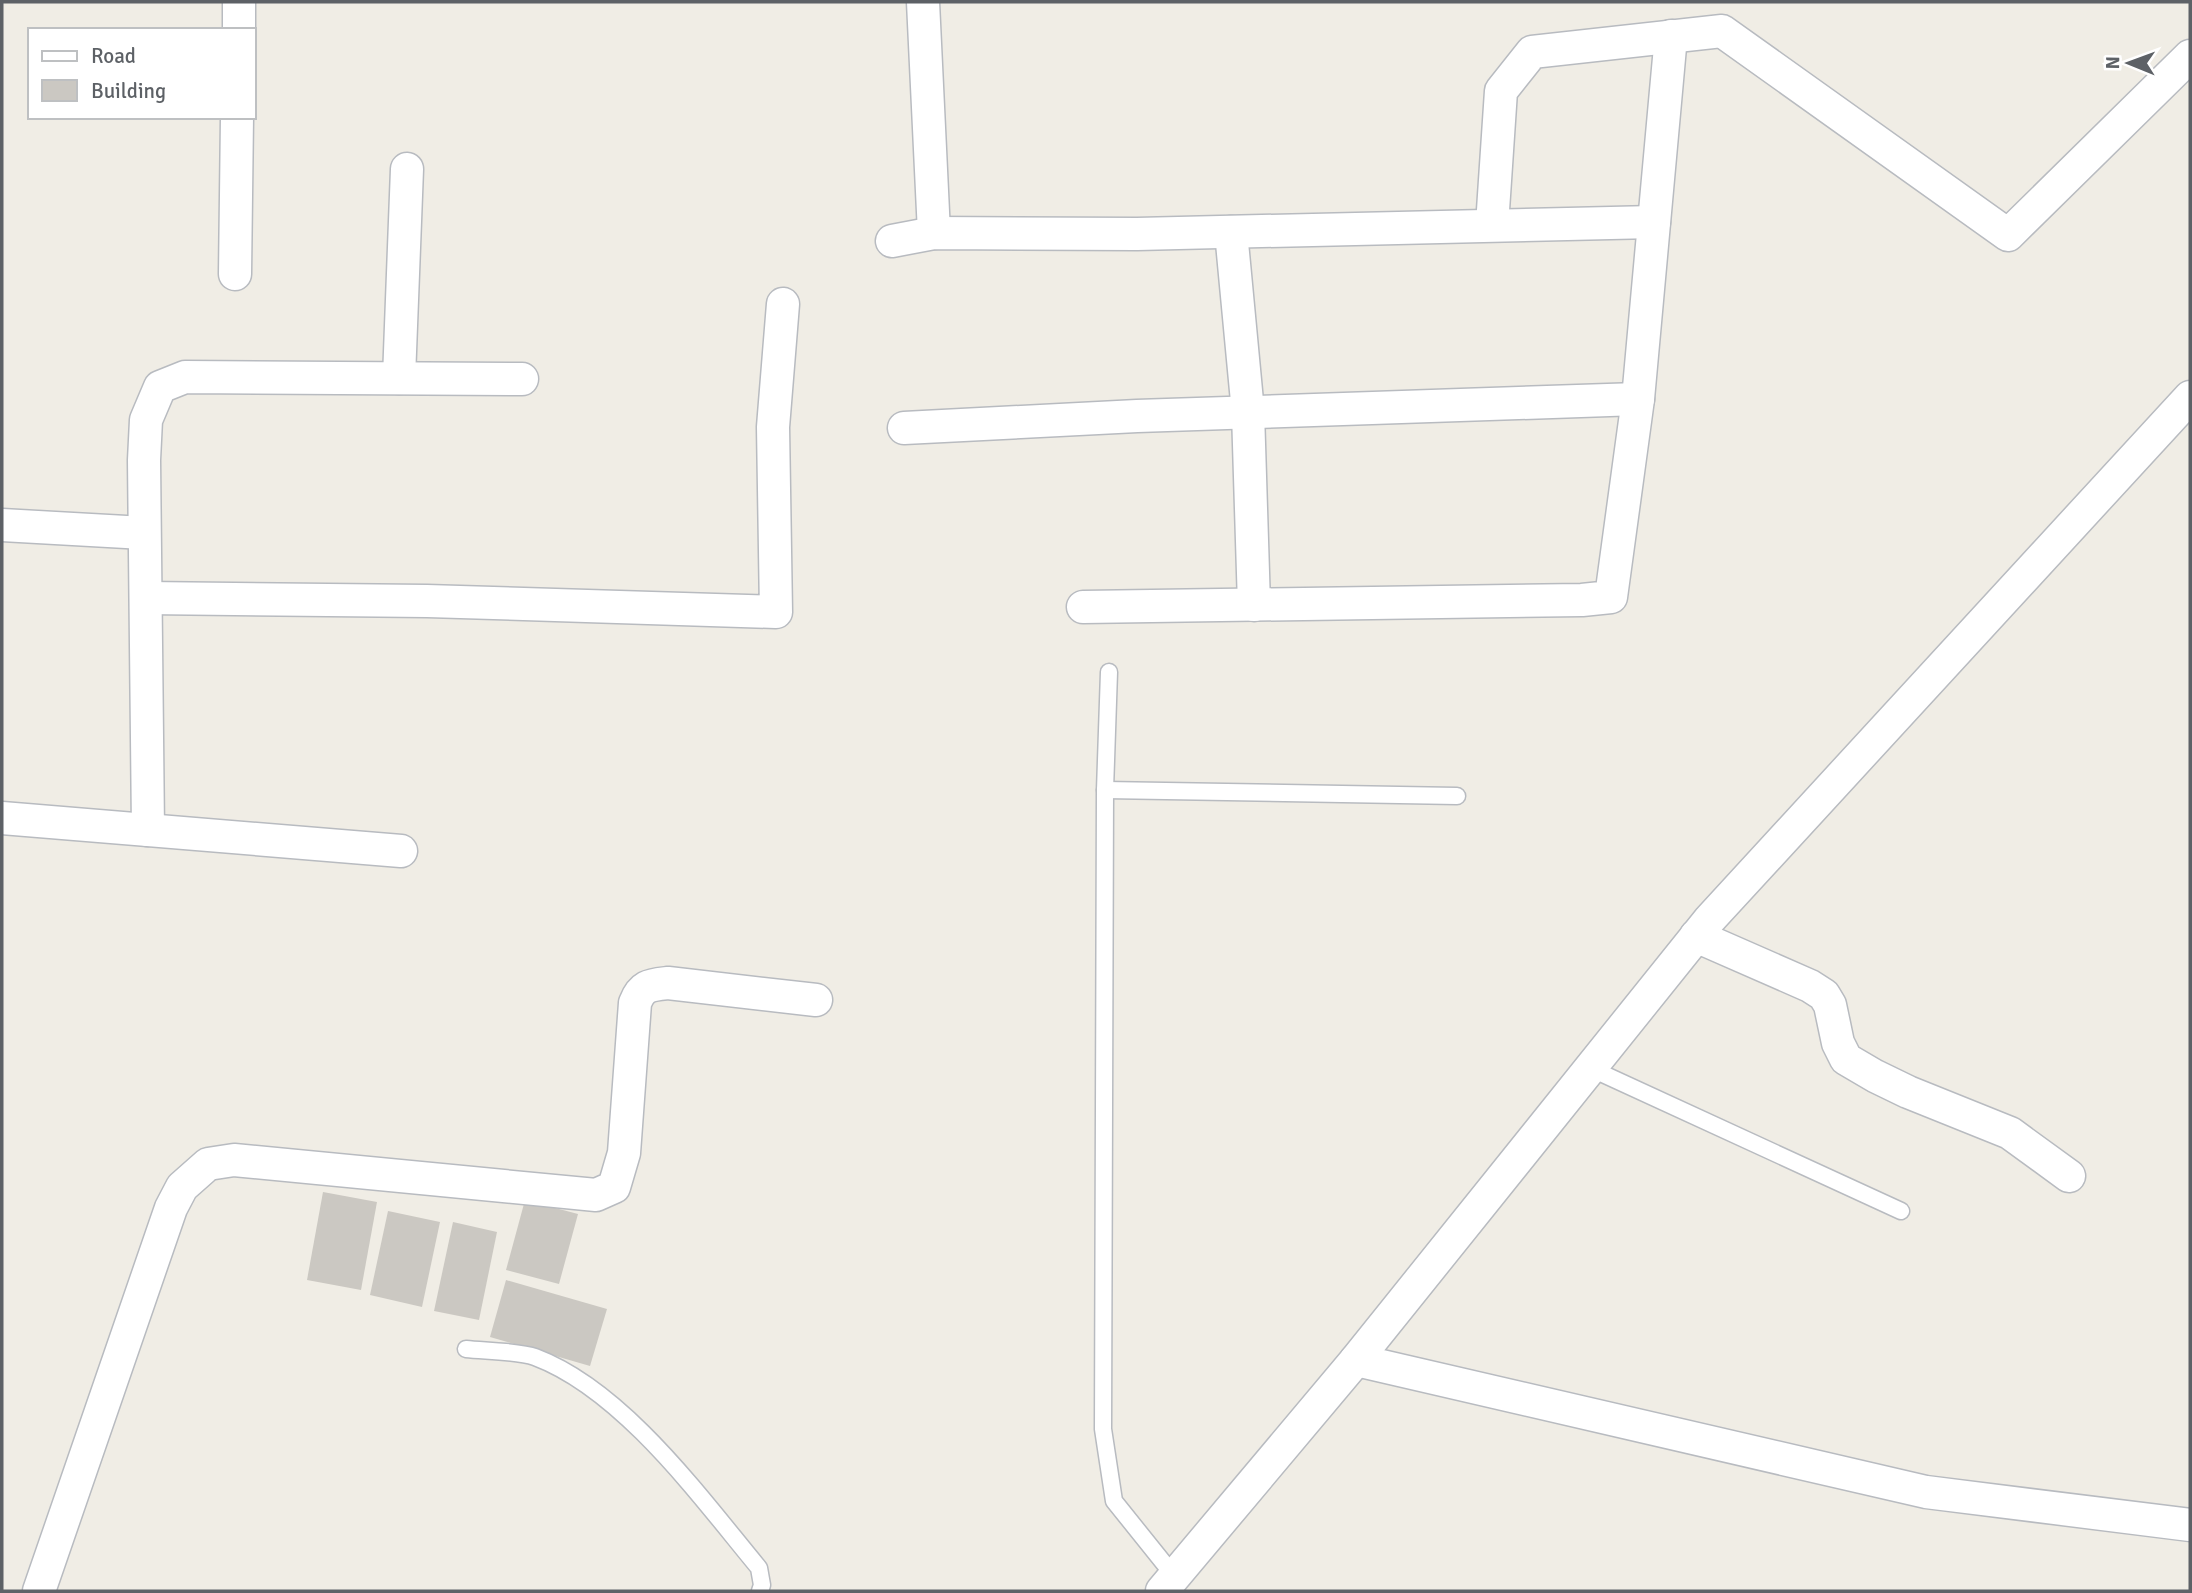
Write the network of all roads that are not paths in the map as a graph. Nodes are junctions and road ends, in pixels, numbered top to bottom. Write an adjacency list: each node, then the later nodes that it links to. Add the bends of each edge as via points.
1 (239, 2): 3 (street)
2 (923, 2): 11 (street)
3 (239, 28)
4 (1671, 36): 5 (street, via 1723,31 2008,234); 8 (street); 9 (street, via 1532,52 1500,91)
5 (2190, 56)
6 (237, 119): 13 (street)
7 (407, 169): 15 (street)
8 (1654, 222): 9 (street); 18 (street)
9 (1492, 225): 10 (street)
10 (1231, 232): 11 (street); 19 (street)
11 (934, 233): 12 (street)
12 (892, 240)
13 (235, 274)
14 (783, 304): 23 (street, via 773,427 776,612)
15 (399, 378): 16 (street); 22 (street, via 185,377 160,387 146,420)
16 (522, 379)
17 (2190, 397): 32 (street)
18 (1638, 398): 19 (street); 24 (street, via 1611,597)
19 (1248, 412): 20 (street); 24 (street)
20 (904, 428)
21 (2, 525): 22 (street)
22 (144, 533): 23 (street)
23 (146, 598): 30 (street)
24 (1254, 605): 25 (street)
25 (1083, 607)
26 (1109, 672): 27 (lane)
27 (1105, 790): 28 (lane); 40 (lane, via 1103,1429 1114,1501)
28 (1457, 796)
29 (2, 818): 30 (street)
30 (148, 830): 31 (street)
31 (401, 851)
32 (1696, 936): 34 (street); 35 (street, via 1824,995 1846,1059 1908,1092 2010,1133)
33 (816, 1000): 41 (street, via 668,983 639,992 624,1153 614,1187 596,1195 234,1160 208,1164 182,1187 171,1208)
34 (1590, 1068): 36 (lane); 38 (street)
35 (2069, 1176)
36 (1901, 1211)
37 (466, 1349): 42 (lane, via 534,1356 583,1381 675,1467 759,1568)
38 (1356, 1360): 39 (street, via 1926,1492); 40 (street)
39 (2190, 1525)
40 (1169, 1584)
41 (39, 1591)
42 (760, 1591)

